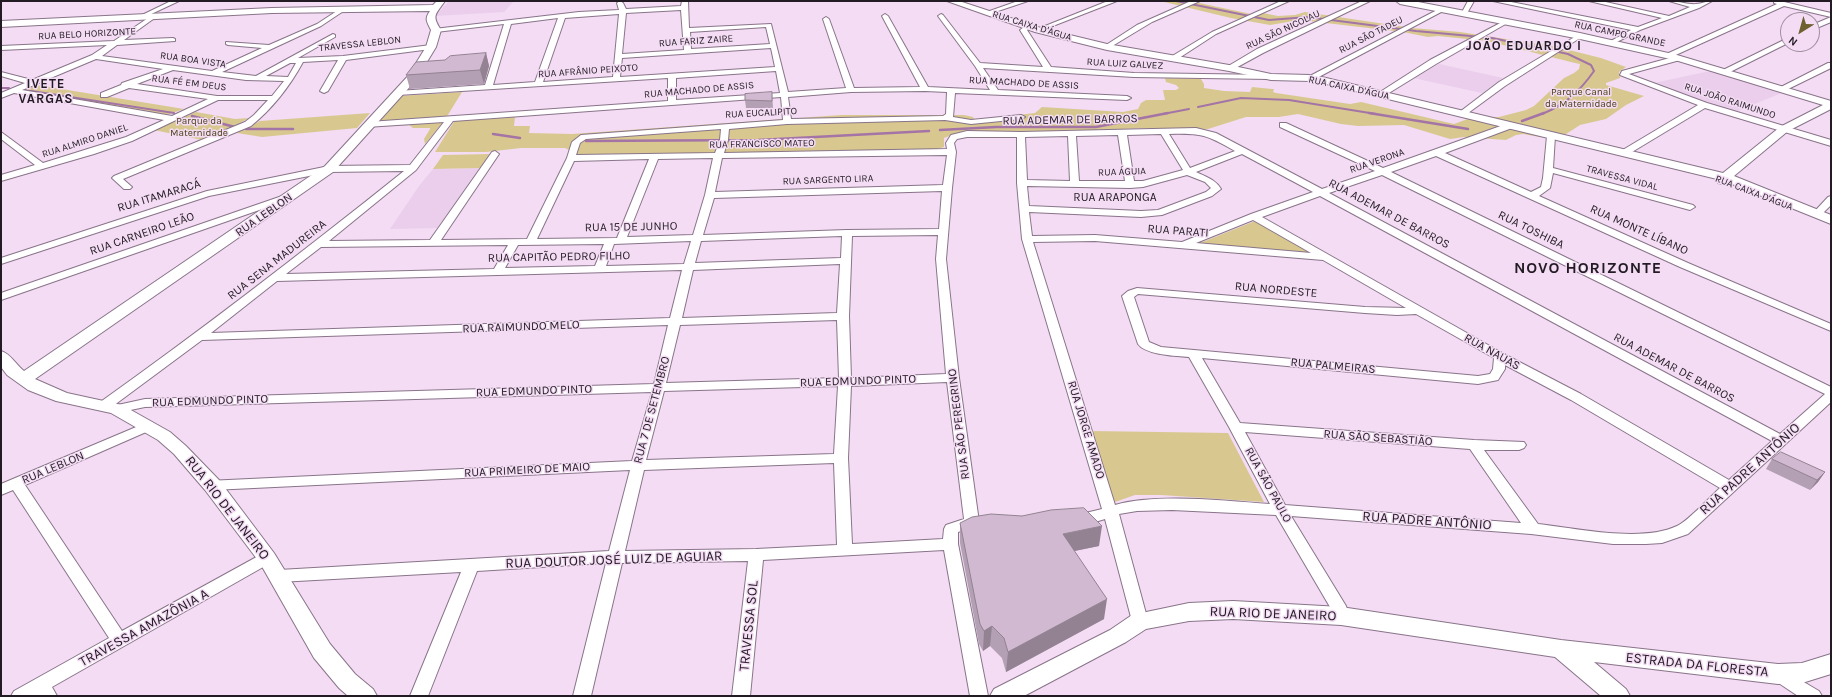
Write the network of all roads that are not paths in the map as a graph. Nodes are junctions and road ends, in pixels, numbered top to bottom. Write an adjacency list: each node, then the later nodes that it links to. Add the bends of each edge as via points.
1 (176, 1): 26 (street)
2 (951, 1): 23 (street, RUA CAIXA D'ÁGUA)
3 (1025, 1): 23 (street)
4 (1114, 1): 42 (street)
5 (1286, 1): 60 (street, via 1207,37)
6 (1367, 1): 66 (street, RUA SÃO NICOLAU)
7 (1400, 1): 21 (street, RUA CAMPO GRANDE)
8 (1471, 1): 24 (street)
9 (1496, 1): 39 (street)
10 (1592, 1): 31 (street)
11 (1672, 1): 19 (street)
12 (1709, 1): 19 (street)
13 (1770, 1): 18 (street)
14 (620, 3): 22 (street)
15 (1192, 3): 53 (street, via 1148,22)
16 (438, 4): 20 (street); 40 (street, RUA LEBLON, via 430,16)
17 (684, 4): 22 (street); 41 (street)
18 (1783, 4): 25 (street); 57 (street)
19 (1697, 6): 31 (street)
20 (343, 9): 27 (street); 51 (street, via 319,25)
21 (1441, 10): 24 (street, RUA CAMPO GRANDE); 75 (street, RUA SÃO TADEU)
22 (623, 11): 28 (street); 56 (street)
23 (987, 13): 38 (street, RUA CAIXA D'ÁGUA)
24 (1464, 14): 35 (street, RUA CAMPO GRANDE)
25 (1831, 14)
26 (143, 16): 27 (street); 36 (street)
27 (154, 16): 46 (street)
28 (562, 16): 34 (street); 81 (street)
29 (885, 16): 83 (street)
30 (941, 16): 64 (street)
31 (1670, 18): 39 (street)
32 (826, 19): 86 (street)
33 (1831, 19): 37 (street)
34 (508, 22): 40 (street); 82 (street)
35 (1506, 22): 44 (street, RUA CAMPO GRANDE); 92 (street)
36 (1, 24)
37 (1820, 24)
38 (1027, 27): 42 (street, RUA CAIXA D'ÁGUA); 69 (street, via 1024,30)
39 (1638, 29): 48 (street)
40 (436, 30): 52 (street, RUA LEBLON)
41 (687, 30): 50 (street, via 770,25); 55 (street)
42 (1038, 30): 53 (street, RUA CAIXA D'ÁGUA)
43 (333, 36): 63 (street)
44 (1580, 36): 48 (street, RUA CAMPO GRANDE); 101 (street)
45 (173, 40): 46 (street, RUA BELO HORIZONTE)
46 (118, 42): 54 (street, RUA BELO HORIZONTE); 58 (street)
47 (228, 43): 51 (street)
48 (1611, 43): 57 (street, RUA CAMPO GRANDE)
49 (1780, 44): 70 (street)
50 (774, 46): 55 (street, RUA FARIZ ZAIRE); 68 (street)
51 (271, 47): 71 (street)
52 (431, 47): 59 (street, TRAVESSA LEBLON); 91 (street, RUA LEBLON, via 412,78)
53 (1107, 47): 60 (street, RUA CAIXA D'ÁGUA)
54 (1, 48)
55 (688, 51): 56 (street, RUA FARIZ ZAIRE)
56 (620, 56): 78 (street)
57 (1666, 56): 61 (street, RUA CAMPO GRANDE)
58 (94, 57): 65 (street, RUA BOA VISTA); 79 (street)
59 (343, 58): 62 (street, TRAVESSA LEBLON); 88 (street)
60 (1173, 58): 66 (street, RUA CAIXA D'ÁGUA)
61 (1677, 58): 70 (street, RUA CAMPO GRANDE); 99 (street, RUA JOÃO RAIMUNDO, via 1625,73 1624,76)
62 (301, 60): 63 (street, TRAVESSA LEBLON); 77 (street)
63 (290, 61): 76 (street)
64 (978, 65): 69 (street, RUA LUIZ GALVEZ); 89 (street)
65 (173, 67): 71 (street, RUA BOA VISTA); 80 (street)
66 (1229, 68): 74 (street, RUA CAIXA D'ÁGUA)
67 (1829, 68): 84 (street)
68 (779, 69): 73 (street, RUA AFRÂNIO PEIXOTO); 90 (street)
69 (1048, 69): 74 (street, RUA LUIZ GALVEZ, via 1148,76)
70 (1725, 71): 84 (street, RUA CAMPO GRANDE)
71 (214, 73): 76 (street, RUA BOA VISTA)
72 (1, 74): 79 (street)
73 (672, 76): 78 (street, RUA AFRÂNIO PEIXOTO); 98 (street)
74 (1271, 77): 75 (street, RUA CAIXA D'ÁGUA)
75 (1310, 78): 92 (street, RUA CAIXA D'ÁGUA)
76 (256, 79): 77 (street, RUA BOA VISTA)
77 (290, 79): 96 (street)
78 (616, 80): 81 (street, RUA AFRÂNIO PEIXOTO)
79 (29, 84): 85 (street)
80 (126, 85): 93 (street); 95 (street, RUA FÉ EM DEUS)
81 (538, 85): 82 (street, RUA AFRÂNIO PEIXOTO)
82 (488, 88): 91 (street, RUA AFRÂNIO PEIXOTO)
83 (925, 89): 86 (street, RUA MACHADO DE ASSIS); 87 (street, RUA MACHADO DE ASSIS)
84 (1781, 89): 100 (street, RUA CAMPO GRANDE)
85 (14, 90): 94 (street); 102 (street)
86 (851, 90): 90 (street, RUA MACHADO DE ASSIS)
87 (950, 90): 89 (street, RUA MACHADO DE ASSIS); 105 (street, via 950,115)
88 (324, 91)
89 (995, 92): 97 (street, RUA MACHADO DE ASSIS)
90 (784, 93): 98 (street, RUA MACHADO DE ASSIS); 106 (street)
91 (398, 94): 107 (street, RUA LEBLON)
92 (1381, 94): 101 (street, RUA CAIXA D'ÁGUA)
93 (104, 95)
94 (1, 96)
95 (217, 98): 96 (street, RUA FÉ EM DEUS); 102 (street, RUA ALMIRO DANIEL)
96 (274, 98): 139 (street, via 248,124 117,178)
97 (1126, 98)
98 (672, 103): 104 (street, RUA MACHADO DE ASSIS)
99 (1704, 105): 111 (street, RUA JOÃO RAIMUNDO); 125 (street)
100 (1831, 105): 111 (street)
101 (1461, 114): 110 (street, RUA CAIXA D'ÁGUA)
102 (179, 116): 128 (street, RUA ALMIRO DANIEL, via 128,139)
103 (1021, 117): 105 (street, RUA EUCALIPITO, via 971,122)
104 (451, 118): 107 (street, RUA MACHADO DE ASSIS); 129 (street, RUA SENA MADUREIRA)
105 (945, 118): 106 (street, RUA EUCALIPITO)
106 (787, 122): 109 (street, RUA EUCALIPITO)
107 (369, 125): 130 (street, RUA LEBLON)
108 (1283, 125): 132 (street, RUA TOSHIBA)
109 (725, 126): 120 (street, RUA 7 DE SETEMBRO); 127 (street, RUA EUCALIPITO, via 593,136 579,139)
110 (1509, 126): 117 (street, RUA CAIXA D'ÁGUA); 123 (street, RUA VERONA)
111 (1784, 129): 119 (street, RUA JOÃO RAIMUNDO); 134 (street)
112 (1164, 132): 113 (street, RUA ADEMAR DE BARROS); 121 (street, RUA ADEMAR DE BARROS, via 1206,132); 133 (street)
113 (1122, 133): 114 (street, RUA ADEMAR DE BARROS); 138 (street)
114 (1072, 134): 116 (street, RUA ADEMAR DE BARROS); 137 (street)
115 (1, 135): 128 (street)
116 (1020, 135): 118 (street, RUA ADEMAR DE BARROS, via 966,134); 136 (street, RUA JORGE AMADO)
117 (1551, 136): 125 (street, RUA CAIXA D'ÁGUA); 131 (street)
118 (954, 137): 122 (street, RUA SÃO PEREGRINO, via 950,143)
119 (1831, 143)
120 (721, 149): 122 (street, RUA FRANCISCO MATEO); 126 (street, RUA FRANCISCO MATEO); 142 (street, RUA 7 DE SETEMBRO)
121 (1242, 151): 133 (street, RUA ÁGUIA); 141 (street, RUA ADEMAR DE BARROS)
122 (952, 152): 140 (street, RUA SÃO PEREGRINO)
123 (1437, 153): 132 (street, RUA VERONA); 144 (street, RUA MONTE LÍBANO)
124 (495, 154): 159 (street)
125 (1624, 154): 134 (street, RUA CAIXA D'ÁGUA)
126 (654, 157): 127 (street, RUA FRANCISCO MATEO); 158 (street)
127 (571, 158): 157 (street)
128 (41, 166): 135 (street, RUA ALMIRO DANIEL)
129 (414, 168): 130 (street, RUA ITAMARACÁ); 160 (street, RUA SENA MADUREIRA)
130 (329, 169): 143 (street, RUA LEBLON); 163 (street, RUA ITAMARACÁ, via 207,194)
131 (1548, 169): 144 (street, via 1545,188); 146 (street, TRAVESSA VIDAL)
132 (1382, 171): 141 (street, RUA VERONA); 183 (street, RUA TOSHIBA)
133 (1188, 172): 138 (street, RUA ÁGUIA, via 1153,182); 147 (street, RUA ARAPONGA, via 1208,180 1216,189 1160,213)
134 (1726, 176): 148 (street, RUA CAIXA D'ÁGUA); 151 (street, RUA CAIXA D'ÁGUA)
135 (1, 178)
136 (1022, 183): 137 (street, RUA ÁGUIA); 147 (street, RUA JORGE AMADO)
137 (1075, 184): 138 (street, RUA ÁGUIA)
138 (1130, 185)
139 (127, 186)
140 (947, 188): 142 (street, RUA SARGENTO LIRA); 152 (street, RUA SÃO PEREGRINO)
141 (1322, 192): 149 (street, RUA VERONA); 187 (street, RUA ADEMAR DE BARROS)
142 (710, 195): 154 (street, RUA 7 DE SETEMBRO)
143 (291, 196): 169 (street, RUA CARNEIRO LEÃO); 180 (street, RUA LEBLON)
144 (1532, 196): 173 (street, RUA MONTE LÍBANO)
145 (1831, 199): 148 (street)
146 (1690, 207)
147 (1024, 209): 155 (street, RUA JORGE AMADO)
148 (1817, 214): 150 (street, RUA CAIXA D'ÁGUA)
149 (1254, 216): 161 (street, RUA VERONA); 162 (street, RUA NAUAS)
150 (1831, 220)
151 (1831, 225)
152 (944, 232): 153 (street, RUA 15 DE JUNHO); 179 (street, RUA SÃO PEREGRINO, via 941,259)
153 (847, 233): 154 (street, RUA 15 DE JUNHO); 164 (street)
154 (697, 238): 158 (street, RUA 15 DE JUNHO); 165 (street, RUA 7 DE SETEMBRO)
155 (1027, 239): 161 (street, RUA PARATI, via 1095,238); 197 (street, RUA JORGE AMADO)
156 (515, 241): 157 (street, RUA 15 DE JUNHO); 159 (street, RUA 15 DE JUNHO); 167 (street)
157 (531, 241): 158 (street, RUA 15 DE JUNHO)
158 (616, 241): 166 (street)
159 (434, 242): 160 (street, RUA 15 DE JUNHO)
160 (319, 244): 168 (street, RUA SENA MADUREIRA)
161 (1186, 244): 162 (street, RUA PARATI)
162 (1327, 257): 170 (street, RUA NAUAS)
163 (1, 261)
164 (845, 261): 165 (street, RUA CAPITÃO PEDRO FILHO); 171 (street)
165 (688, 268): 166 (street, RUA CAPITÃO PEDRO FILHO); 172 (street, RUA 7 DE SETEMBRO)
166 (598, 269): 167 (street, RUA CAPITÃO PEDRO FILHO)
167 (498, 271): 168 (street, RUA CAPITÃO PEDRO FILHO)
168 (274, 278): 174 (street, RUA SENA MADUREIRA)
169 (1, 297)
170 (1419, 310): 175 (street, RUA NORDESTE, via 1373,311 1137,291 1128,296 1144,344); 178 (street, RUA NAUAS)
171 (843, 316): 172 (street, RUA RAIMUNDO MELO); 181 (street)
172 (675, 322): 174 (street, RUA RAIMUNDO MELO); 182 (street, RUA 7 DE SETEMBRO)
173 (1831, 328)
174 (199, 337): 184 (street, RUA SENA MADUREIRA)
175 (1150, 347): 176 (street, RUA PALMEIRAS)
176 (1192, 354): 178 (street, RUA PALMEIRAS, via 1478,380 1494,378 1499,369); 186 (street, RUA SÃO PAULO)
177 (1, 356): 180 (street, RUA RIO DE JANEIRO, via 13,371)
178 (1500, 357): 194 (street, RUA NAUAS)
179 (953, 378): 181 (street, RUA EDMUNDO PINTO); 200 (street, RUA SÃO PEREGRINO, via 978,522 951,529)
180 (24, 379): 184 (street, RUA RIO DE JANEIRO, via 62,398)
181 (845, 382): 182 (street, RUA EDMUNDO PINTO); 190 (street)
182 (659, 388): 184 (street, RUA EDMUNDO PINTO, via 145,403); 191 (street, RUA 7 DE SETEMBRO)
183 (1831, 393): 187 (street, RUA PADRE ANTÔNIO)
184 (110, 408): 185 (street, RUA RIO DE JANEIRO)
185 (148, 426): 192 (street, RUA LEBLON); 193 (street, RUA RIO DE JANEIRO, via 180,450)
186 (1236, 427): 188 (street, RUA SÃO SEBASTIÃO); 196 (street, RUA SÃO PAULO)
187 (1781, 440): 194 (street, RUA PADRE ANTÔNIO)
188 (1474, 445): 189 (street, RUA SÃO SEBASTIÃO); 199 (street)
189 (1519, 445)
190 (841, 458): 191 (street, RUA PRIMEIRO DE MAIO); 201 (street)
191 (638, 465): 193 (street, RUA PRIMEIRO DE MAIO); 203 (street, RUA 7 DE SETEMBRO)
192 (16, 484): 195 (street, RUA LEBLON); 209 (street)
193 (212, 485): 204 (street, RUA RIO DE JANEIRO)
194 (1729, 487): 199 (street, RUA PADRE ANTÔNIO, via 1683,530 1663,537 1606,537)
195 (1, 490)
196 (1280, 510): 197 (street, RUA PADRE ANTÔNIO, via 1135,506); 199 (street, RUA PADRE ANTÔNIO); 207 (street, RUA SÃO PAULO, via 1338,606)
197 (1110, 512): 198 (street, RUA PADRE ANTÔNIO, via 1088,520); 208 (street, RUA JORGE AMADO)
198 (1066, 521)
199 (1533, 529)
200 (950, 544): 201 (street, RUA DOUTOR JOSÉ LUIZ DE AGUIAR); 219 (street, RUA SÃO PEREGRINO)
201 (845, 549): 202 (street, RUA DOUTOR JOSÉ LUIZ DE AGUIAR)
202 (756, 555): 203 (street, RUA DOUTOR JOSÉ LUIZ DE AGUIAR); 218 (street, TRAVESSA SOL)
203 (615, 557): 205 (street, RUA DOUTOR JOSÉ LUIZ DE AGUIAR); 217 (street, RUA 7 DE SETEMBRO)
204 (267, 558): 206 (street, RUA RIO DE JANEIRO); 209 (street, TRAVESSA AMAZÔNIA A)
205 (471, 566): 206 (street, RUA DOUTOR JOSÉ LUIZ DE AGUIAR); 216 (street)
206 (279, 576): 215 (street, RUA RIO DE JANEIRO, via 322,651 347,682)
207 (1341, 616): 208 (street, RUA RIO DE JANEIRO, via 1233,610 1189,612); 210 (street, RUA RIO DE JANEIRO)
208 (1140, 621): 220 (street, RUA RIO DE JANEIRO, via 1118,636)
209 (120, 641): 213 (street, TRAVESSA AMAZÔNIA A)
210 (1561, 649): 212 (street, ESTRADA DA FLORESTA); 221 (street)
211 (1831, 664): 212 (street, ESTRADA DA FLORESTA, via 1802,673)
212 (1778, 674): 222 (street)
213 (45, 690): 214 (street, TRAVESSA AMAZÔNIA A)
214 (20, 696)
215 (365, 696)
216 (419, 696)
217 (582, 696)
218 (741, 696)
219 (979, 696)
220 (1002, 696)
221 (1618, 696)
222 (1812, 696)

